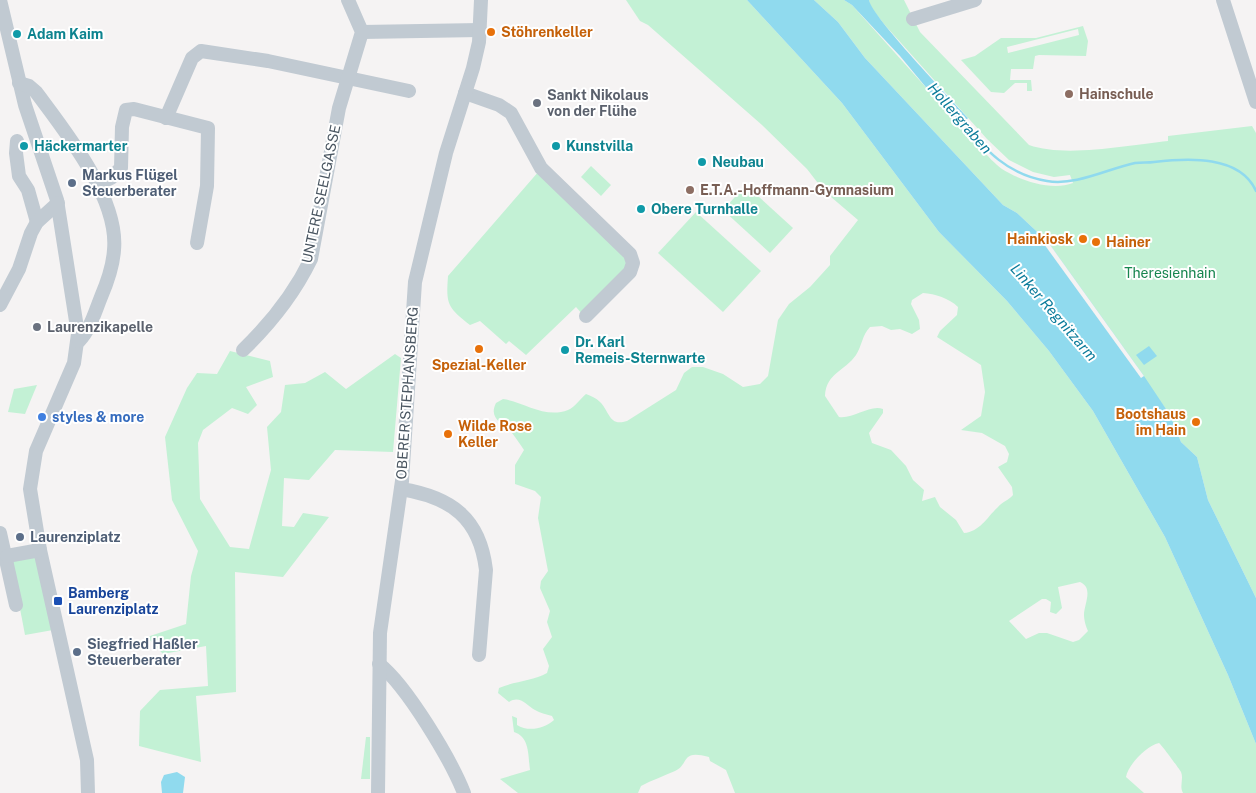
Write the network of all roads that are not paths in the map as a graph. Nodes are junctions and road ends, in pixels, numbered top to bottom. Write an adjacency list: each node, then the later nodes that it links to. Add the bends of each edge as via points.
1 (0, 0): 10 (street)
2 (348, 0): 8 (street)
3 (480, 0): 7 (street, OBERER STEPHANSBERG)
4 (975, 0): 6 (street)
5 (1223, 0): 13 (street)
6 (913, 19)
7 (480, 30): 8 (street); 12 (street, OBERER STEPHANSBERG)
8 (362, 32): 9 (street, UNTERE SEELGASSE)
9 (348, 78): 11 (street); 14 (street, via 268,61 201,52 192,58); 23 (street, UNTERE SEELGASSE, via 310,259 291,295)
10 (19, 84): 16 (street, via 36,92); 17 (street)
11 (409, 91)
12 (465, 93): 21 (street, via 511,113 541,168 630,254 633,263 630,272); 24 (street, OBERER STEPHANSBERG, via 446,153 415,282)
13 (1256, 102)
14 (166, 118): 16 (street, via 134,109 126,110 122,127 121,168); 19 (street, via 208,128 210,132 208,186)
15 (17, 141): 18 (street, via 19,176 28,190)
16 (98, 184): 22 (street, via 112,229 114,250 103,292 91,322)
17 (58, 203): 18 (street); 22 (street)
18 (37, 222): 20 (street)
19 (197, 243)
20 (0, 305)
21 (586, 316)
22 (78, 341): 26 (street, via 71,371 36,451 31,477)
23 (243, 350)
24 (401, 489): 29 (street, via 437,497 468,522 476,534 486,570); 30 (street, OBERER STEPHANSBERG)
25 (0, 534): 27 (street)
26 (40, 550): 27 (street); 31 (street, via 87,760)
27 (7, 556): 28 (street)
28 (16, 605)
29 (478, 655)
30 (379, 664): 32 (street, OBERER STEPHANSBERG); 33 (street, via 430,729)
31 (88, 793)
32 (378, 793)
33 (464, 793)

